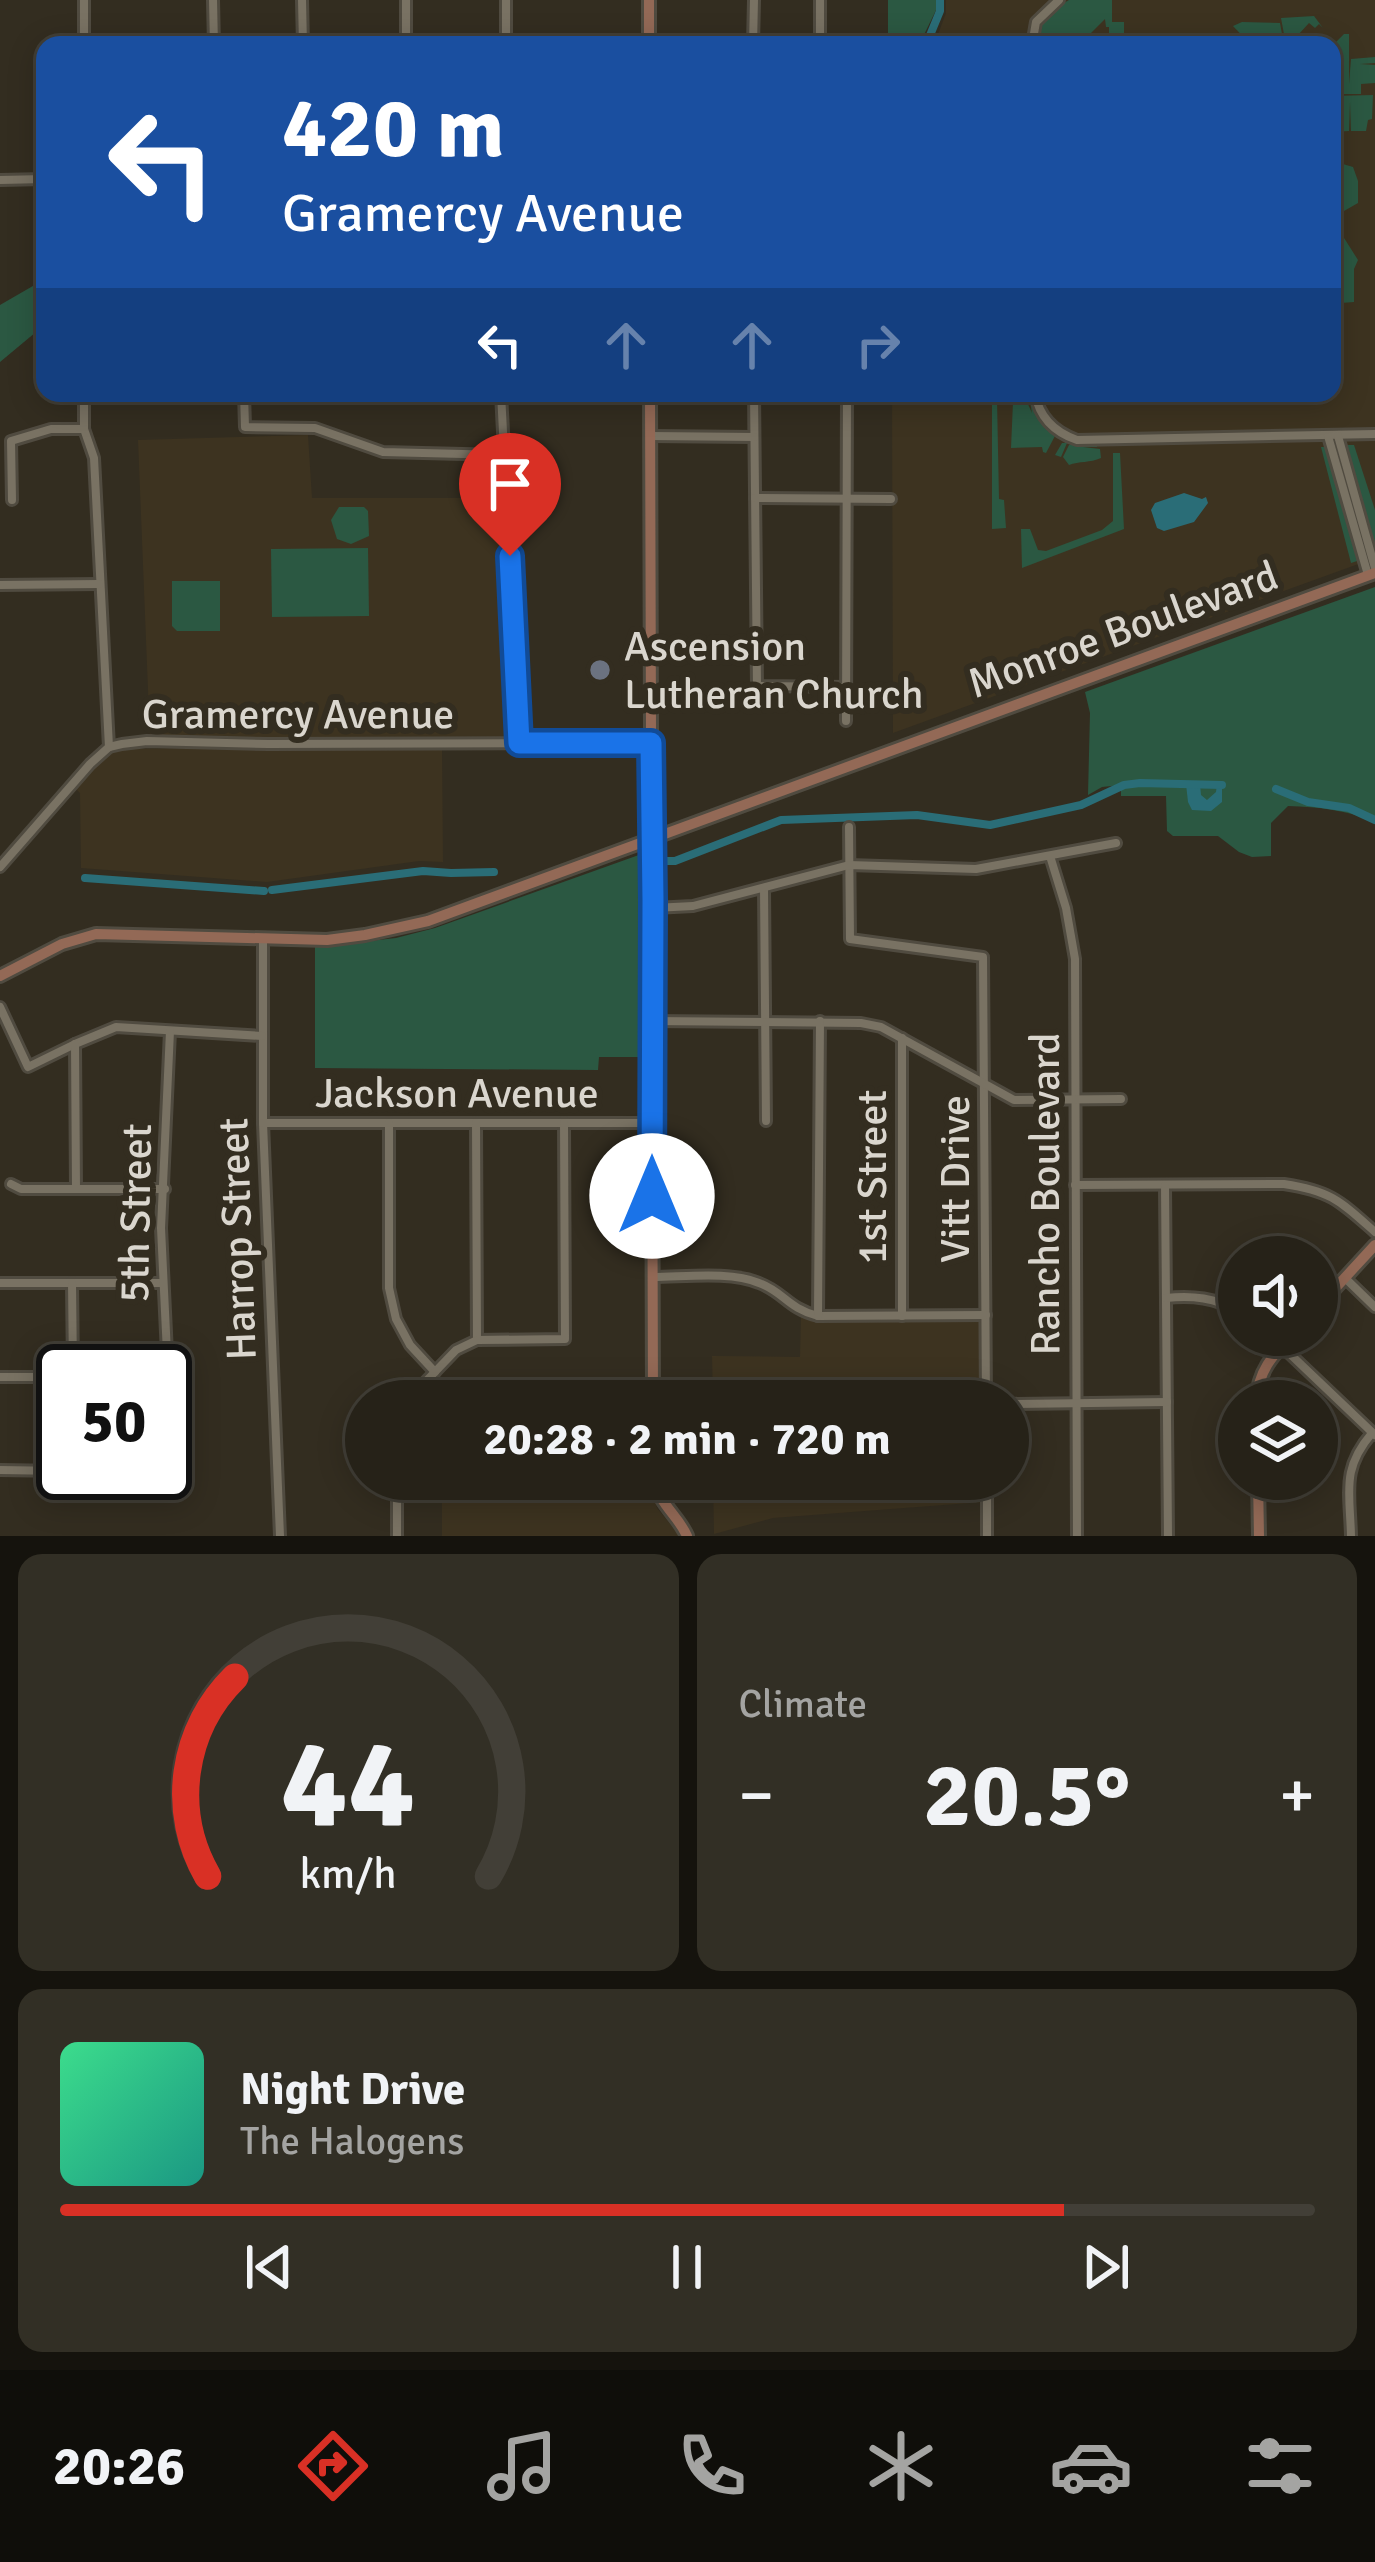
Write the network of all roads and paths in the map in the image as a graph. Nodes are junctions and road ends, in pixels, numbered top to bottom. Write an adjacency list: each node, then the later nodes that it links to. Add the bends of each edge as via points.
1 (84, 0): 10 (street)
2 (214, 0): 11 (street)
3 (302, 0): 12 (street)
4 (406, 0): 13 (street)
5 (506, 0): 14 (street)
6 (649, 0): 15 (main road)
7 (754, 0): 16 (street)
8 (820, 0): 17 (street)
9 (1059, 0): 18 (street, via 1036,22)
10 (84, 36)
11 (214, 36)
12 (303, 36)
13 (406, 36)
14 (506, 36)
15 (649, 36)
16 (754, 36)
17 (820, 36)
18 (1034, 36)
19 (36, 178): 20 (street)
20 (0, 180)
21 (84, 402): 28 (street)
22 (244, 402): 33 (street, via 245,427 315,428 383,452)
23 (501, 402): 33 (street)
24 (650, 402): 30 (main road)
25 (754, 402): 32 (street)
26 (847, 402): 37 (street)
27 (1039, 402): 31 (street, via 1045,418 1077,440)
28 (84, 429): 36 (street, via 11,441); 39 (street, via 94,458)
29 (1375, 434): 31 (street)
30 (650, 436): 32 (street); 44 (main road)
31 (1333, 436): 38 (street)
32 (754, 437): 34 (street)
33 (503, 455): 43 (street)
34 (755, 498): 37 (street); 41 (street, via 757,686)
35 (891, 499): 37 (street)
36 (12, 500)
37 (848, 500): 41 (street)
38 (1372, 572): 47 (main road, Monroe Boulevard)
39 (99, 584): 40 (street); 45 (street)
40 (0, 585)
41 (847, 687): 42 (street)
42 (846, 721)
43 (519, 743): 44 (street, Gramercy Avenue); 45 (street, Gramercy Avenue, via 147,741)
44 (651, 743): 47 (main road)
45 (109, 748): 51 (street, Gramercy Avenue)
46 (849, 827): 50 (street)
47 (651, 840): 53 (main road); 54 (main road, Monroe Boulevard, via 411,925 335,939)
48 (1116, 843): 49 (street)
49 (1050, 856): 50 (street, via 976,868); 66 (street, Rancho Boulevard, via 1075,959)
50 (849, 865): 52 (street); 64 (street, Vitt Drive, via 850,939 983,957)
51 (0, 867)
52 (764, 889): 53 (street); 58 (street)
53 (653, 908): 57 (main road)
54 (262, 940): 55 (main road, Monroe Boulevard, via 96,934); 61 (street, Harrop Street)
55 (0, 976)
56 (0, 1007): 63 (street, via 28,1067)
57 (652, 1022): 58 (street); 72 (main road)
58 (765, 1022): 59 (street); 67 (street)
59 (820, 1022): 62 (street, via 861,1023); 90 (street)
60 (170, 1031): 61 (street); 63 (street, via 116,1027); 76 (street, 5th Street)
61 (262, 1036): 68 (street, Harrop Street)
62 (902, 1038): 64 (street); 91 (street, 1st Street)
63 (74, 1044): 77 (street)
64 (984, 1082): 66 (street, via 1014,1100); 89 (street, Vitt Drive)
65 (1121, 1099): 66 (street)
66 (1075, 1101): 74 (street, Rancho Boulevard)
67 (766, 1121)
68 (263, 1123): 69 (street, Jackson Avenue); 112 (street, Harrop Street)
69 (389, 1123): 70 (street, Jackson Avenue); 96 (street, via 389,1288 410,1345)
70 (476, 1123): 71 (street, Jackson Avenue); 92 (street)
71 (564, 1123): 72 (street, Jackson Avenue); 92 (street, via 565,1339)
72 (651, 1123): 80 (main road)
73 (10, 1184): 77 (street)
74 (1075, 1185): 75 (street); 103 (street, Rancho Boulevard)
75 (1165, 1186): 78 (street, via 1316,1188); 86 (street)
76 (164, 1189): 77 (street); 82 (street, 5th Street)
77 (76, 1190)
78 (1375, 1232)
79 (1375, 1245): 81 (main road)
80 (652, 1277): 90 (street, via 759,1282); 100 (main road)
81 (1345, 1278): 85 (main road); 88 (street)
82 (162, 1282): 84 (street); 94 (street, 5th Street)
83 (0, 1283): 84 (street)
84 (72, 1283): 93 (street)
85 (1338, 1286)
86 (1166, 1298): 87 (street); 102 (street)
87 (1218, 1301)
88 (1375, 1306)
89 (986, 1315): 91 (street); 101 (street, Vitt Drive)
90 (818, 1316): 91 (street)
91 (902, 1316)
92 (477, 1340): 96 (street)
93 (73, 1344)
94 (166, 1344)
95 (1292, 1356): 105 (street)
96 (435, 1372): 99 (street)
97 (0, 1377): 98 (street)
98 (36, 1377)
99 (427, 1380)
100 (653, 1380)
101 (986, 1380)
102 (1167, 1402): 103 (street); 117 (street)
103 (1076, 1403): 104 (street); 116 (street, Rancho Boulevard)
104 (1029, 1404)
105 (1373, 1434): 119 (street, via 1350,1468)
106 (0, 1470): 107 (street)
107 (36, 1471)
108 (397, 1500): 113 (street)
109 (661, 1500): 114 (main road)
110 (987, 1500): 115 (street)
111 (1258, 1500): 118 (main road)
112 (280, 1536)
113 (398, 1536)
114 (687, 1536)
115 (987, 1536)
116 (1077, 1536)
117 (1168, 1536)
118 (1259, 1536)
119 (1351, 1536)

